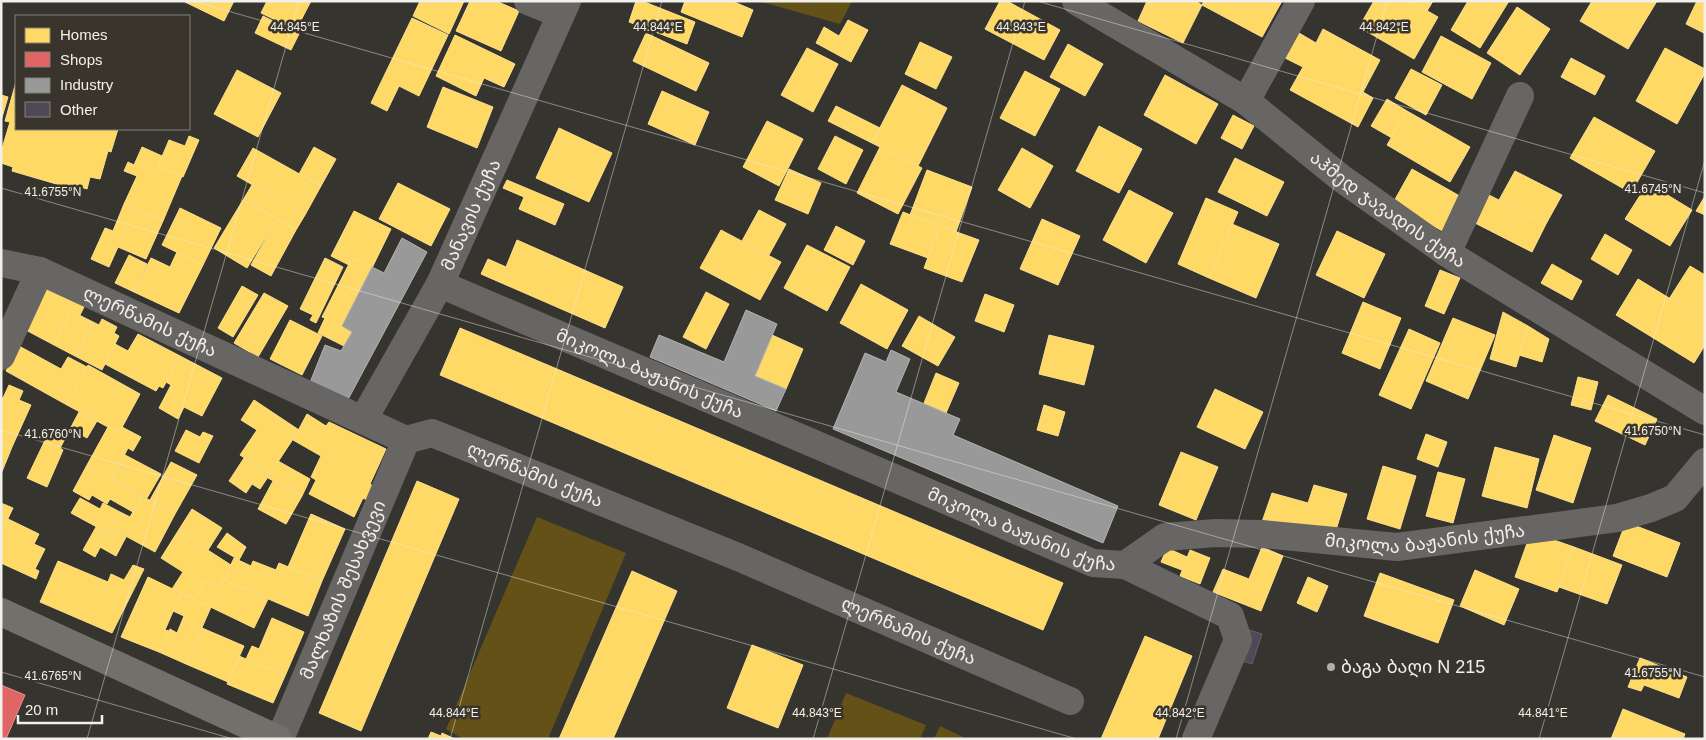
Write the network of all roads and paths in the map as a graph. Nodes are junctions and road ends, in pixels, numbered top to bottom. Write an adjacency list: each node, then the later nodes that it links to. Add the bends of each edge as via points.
1 (528, 1): 4 (street)
2 (1076, 1): 6 (street, აჰმედ ჯავადის ქუჩა)
3 (1301, 1): 6 (street)
4 (564, 8): 10 (street, მანავის ქუჩა)
5 (1520, 96): 7 (street)
6 (1246, 101): 7 (street, აჰმედ ჯავადის ქუჩა, via 1341,178)
7 (1447, 253): 12 (street, აჰმედ ჯავადის ქუჩა)
8 (1, 263): 9 (street, ლერწამის ქუჩა)
9 (40, 271): 11 (street); 13 (street, ლერწამის ქუჩა)
10 (440, 284): 13 (street, მანავის ქუჩა); 16 (street, მიკოლა ბაჟანის ქუჩა, via 1093,563)
11 (1, 356)
12 (1705, 411)
13 (363, 420): 14 (street, ლერწამის ქუჩა)
14 (406, 440): 18 (street, ლერწამის ქუჩა, via 432,433 738,557); 19 (street, მალხაზის შესახვევი)
15 (1705, 462): 16 (street, მიკოლა ბაჟანის ქუჩა, via 1675,498 1617,518 1397,547 1262,534 1165,537)
16 (1125, 565): 20 (street, via 1230,616 1238,640)
17 (1, 612): 19 (main road)
18 (1070, 701)
19 (279, 739)
20 (1196, 739)

